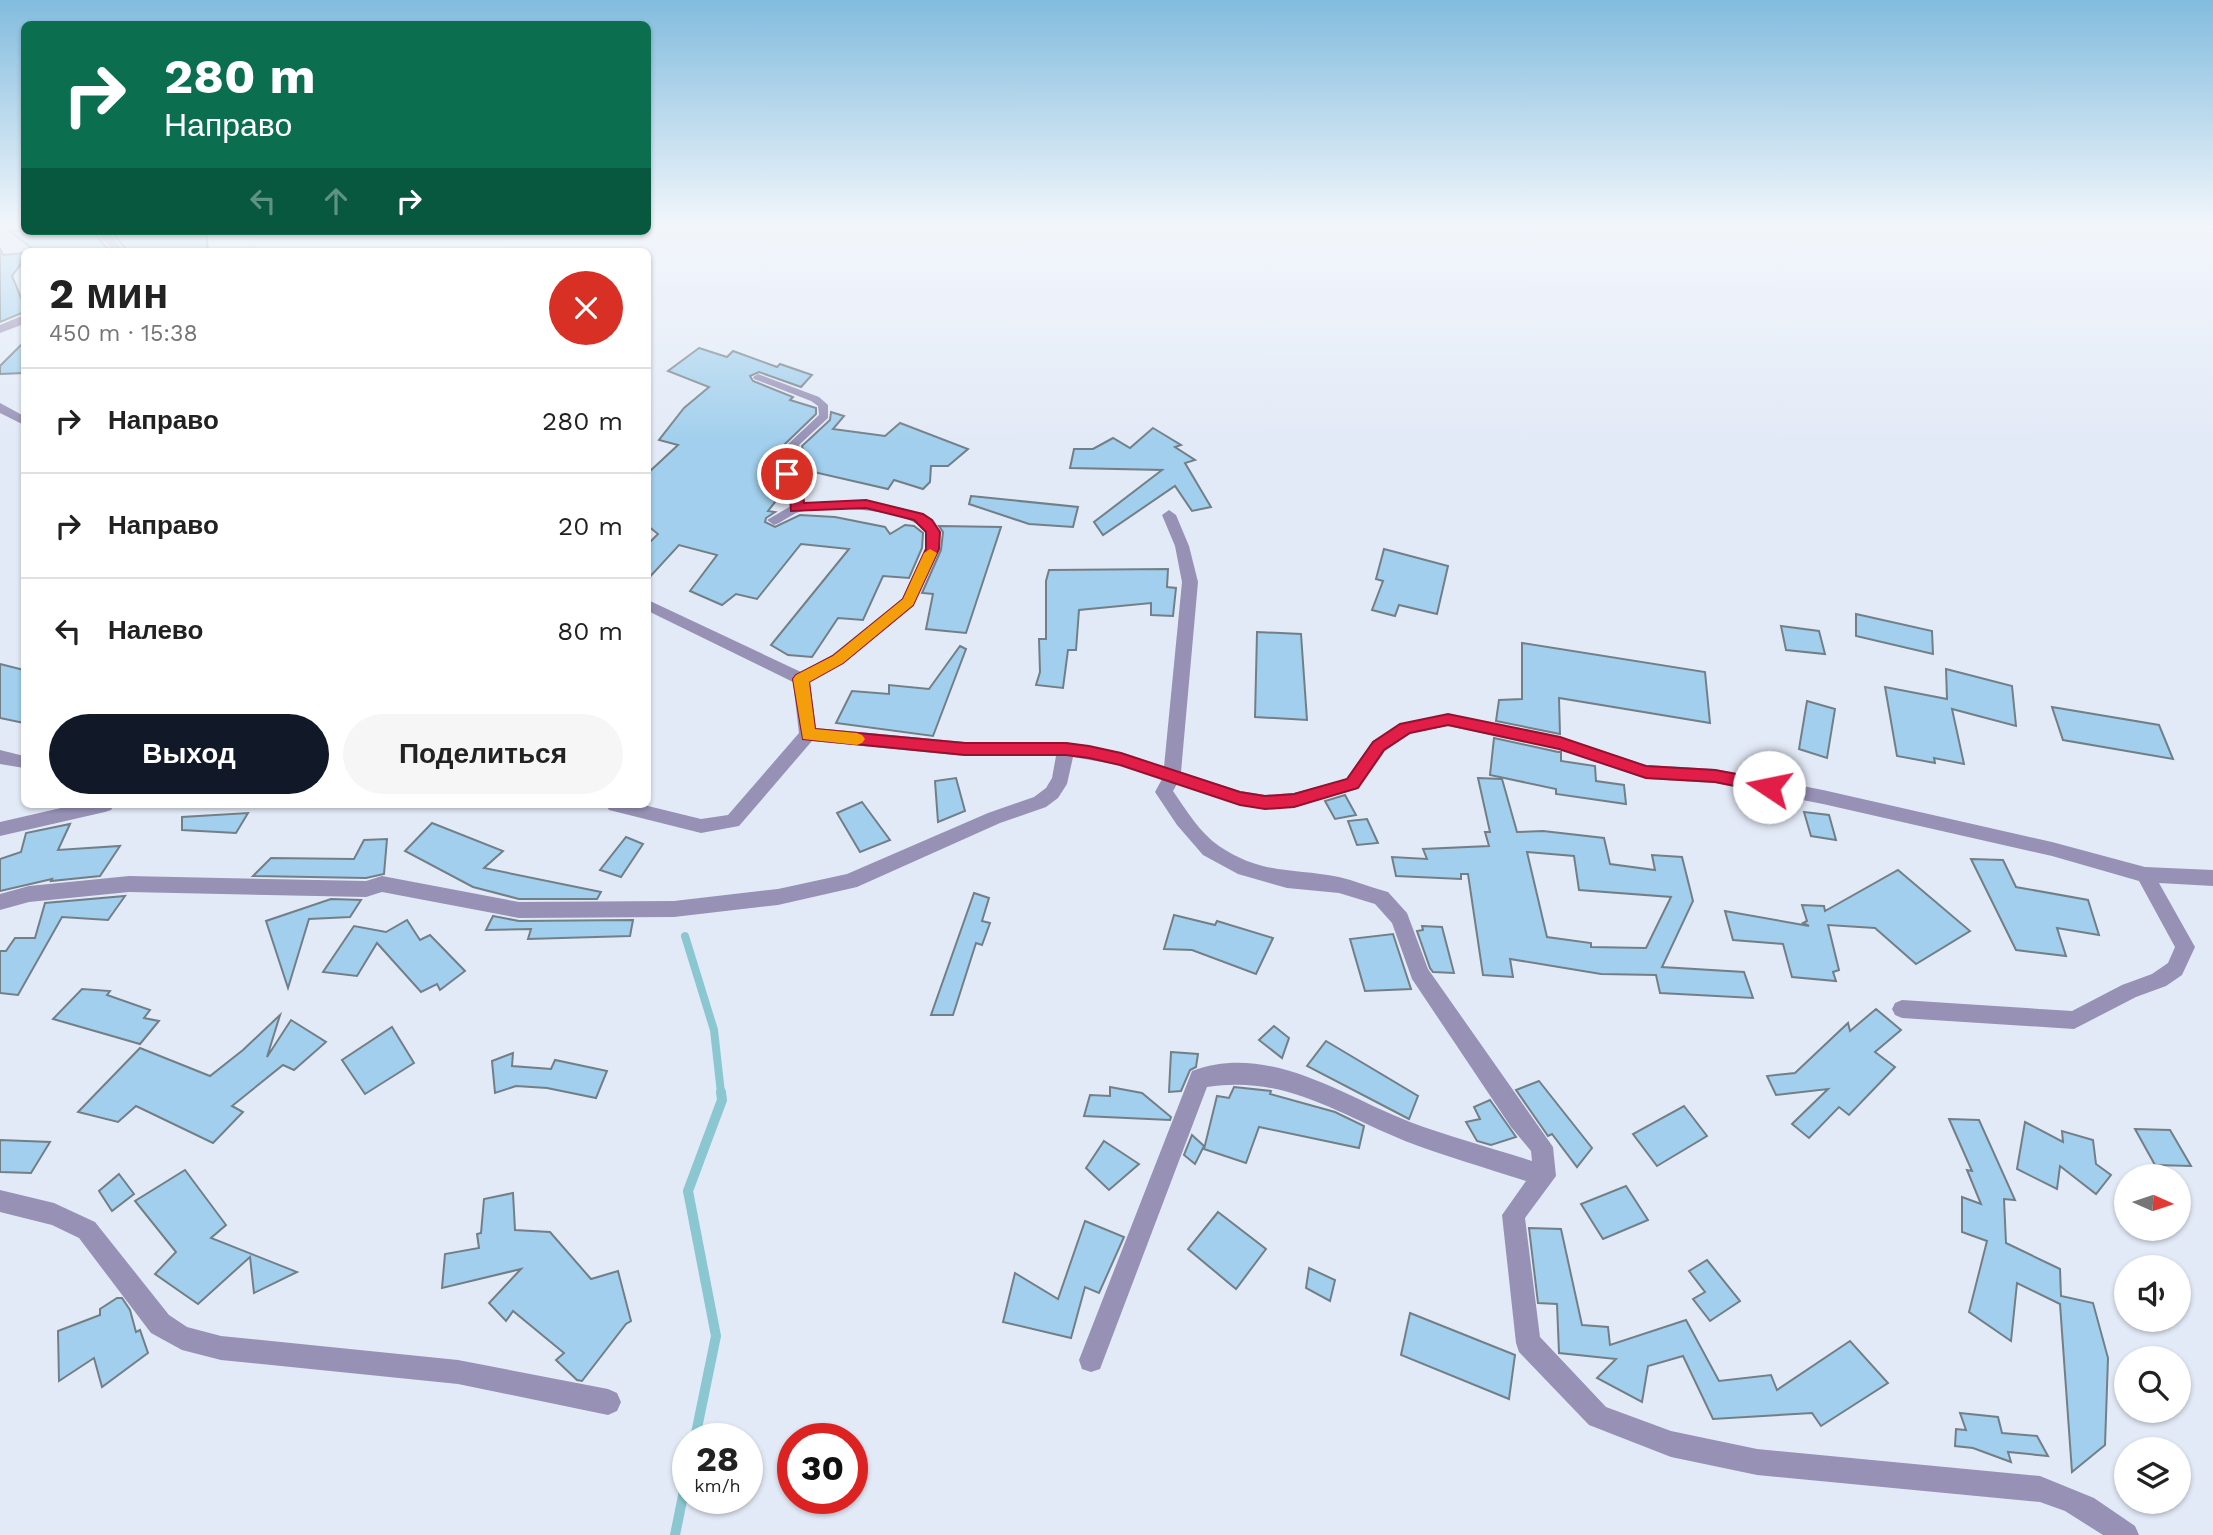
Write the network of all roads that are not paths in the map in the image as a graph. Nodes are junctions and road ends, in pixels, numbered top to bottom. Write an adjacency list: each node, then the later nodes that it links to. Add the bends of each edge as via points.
1 (21, 321): 2 (street)
2 (0, 329)
3 (758, 377): 6 (lane, via 823,405 824,416 793,444 797,452 787,474 795,482)
4 (0, 407): 5 (street)
5 (21, 419)
6 (796, 508): 8 (street); 10 (street, via 866,504 918,517 933,532 932,549 908,602 838,659)
7 (1169, 515): 15 (street, via 1190,582)
8 (774, 520)
9 (651, 606): 10 (street)
10 (801, 679): 11 (street)
11 (808, 734): 12 (street, via 965,749); 17 (street, via 733,821 701,826)
12 (1066, 749): 15 (street); 21 (street, via 1061,779 1040,802 850,881 778,897 674,908 519,911 382,884 366,889 129,884 29,894)
13 (0, 757): 14 (street)
14 (21, 761)
15 (1172, 777): 19 (street, via 1240,798 1294,800 1352,784 1379,746 1406,728 1448,720 1560,743 1646,772 1715,776 1823,797); 23 (street, via 1164,792 1210,849 1245,869 1362,890 1381,898 1400,919 1419,974 1542,1147)
16 (92, 808): 18 (street)
17 (627, 808)
18 (0, 829)
19 (2146, 875): 20 (street); 22 (street, via 2185,947 2175,969 2159,980 2074,1020)
20 (2213, 878)
21 (0, 902)
22 (1902, 1009)
23 (1545, 1176): 25 (street, via 1410,1133 1303,1083 1239,1072 1200,1078); 27 (street, via 1513,1215 1528,1343 1598,1416 1671,1444 1757,1462 2061,1493)
24 (0, 1201): 26 (street, via 54,1214 87,1230 160,1324 182,1338 221,1348 458,1372)
25 (1091, 1360)
26 (608, 1402)
27 (2126, 1535)

